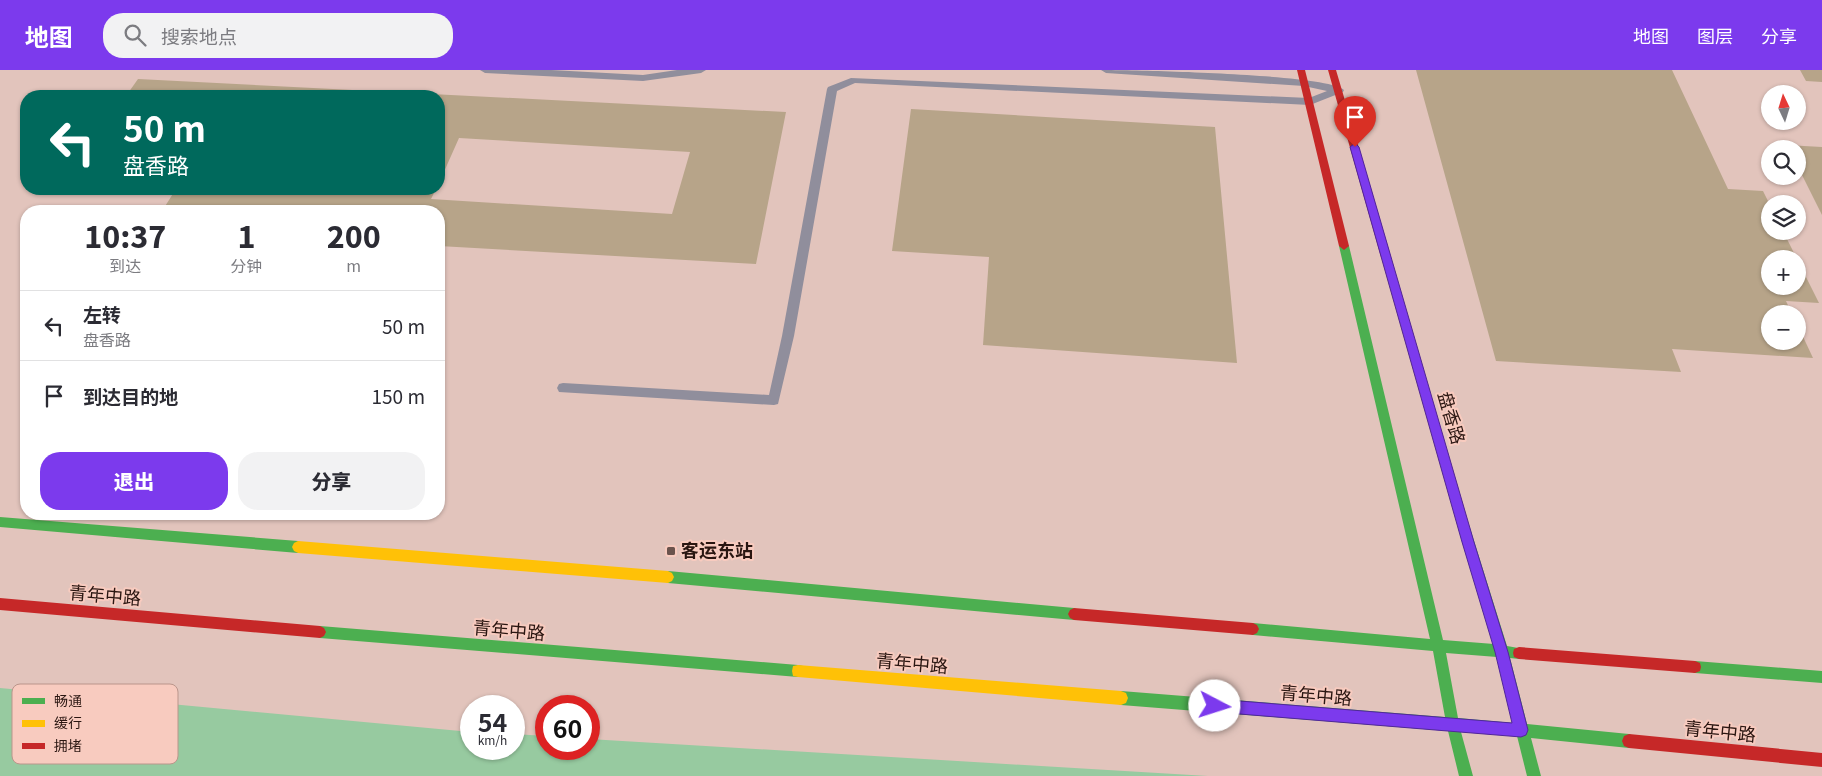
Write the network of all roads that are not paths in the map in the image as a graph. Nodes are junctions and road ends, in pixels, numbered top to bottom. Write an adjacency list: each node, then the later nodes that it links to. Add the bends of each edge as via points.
1 (485, 70): 6 (lane)
2 (701, 70): 6 (lane)
3 (1106, 70): 7 (lane)
4 (1301, 70): 7 (main road)
5 (1332, 70): 8 (main road, 盘香路)
6 (644, 74)
7 (1304, 82): 8 (lane); 9 (main road)
8 (1338, 90): 9 (lane); 14 (main road, 盘香路)
9 (1310, 102): 10 (lane, via 854,80 832,89 774,400); 13 (main road)
10 (563, 388)
11 (0, 522): 13 (main road)
12 (0, 604): 16 (main road, 青年中路, via 522,650)
13 (1438, 646): 14 (main road); 16 (main road)
14 (1502, 652): 15 (main road); 17 (main road, 盘香路)
15 (1822, 677)
16 (1453, 725): 17 (main road, 青年中路); 19 (main road)
17 (1521, 730): 18 (main road, 青年中路); 20 (main road, 盘香路)
18 (1822, 760)
19 (1466, 776)
20 (1534, 776)

